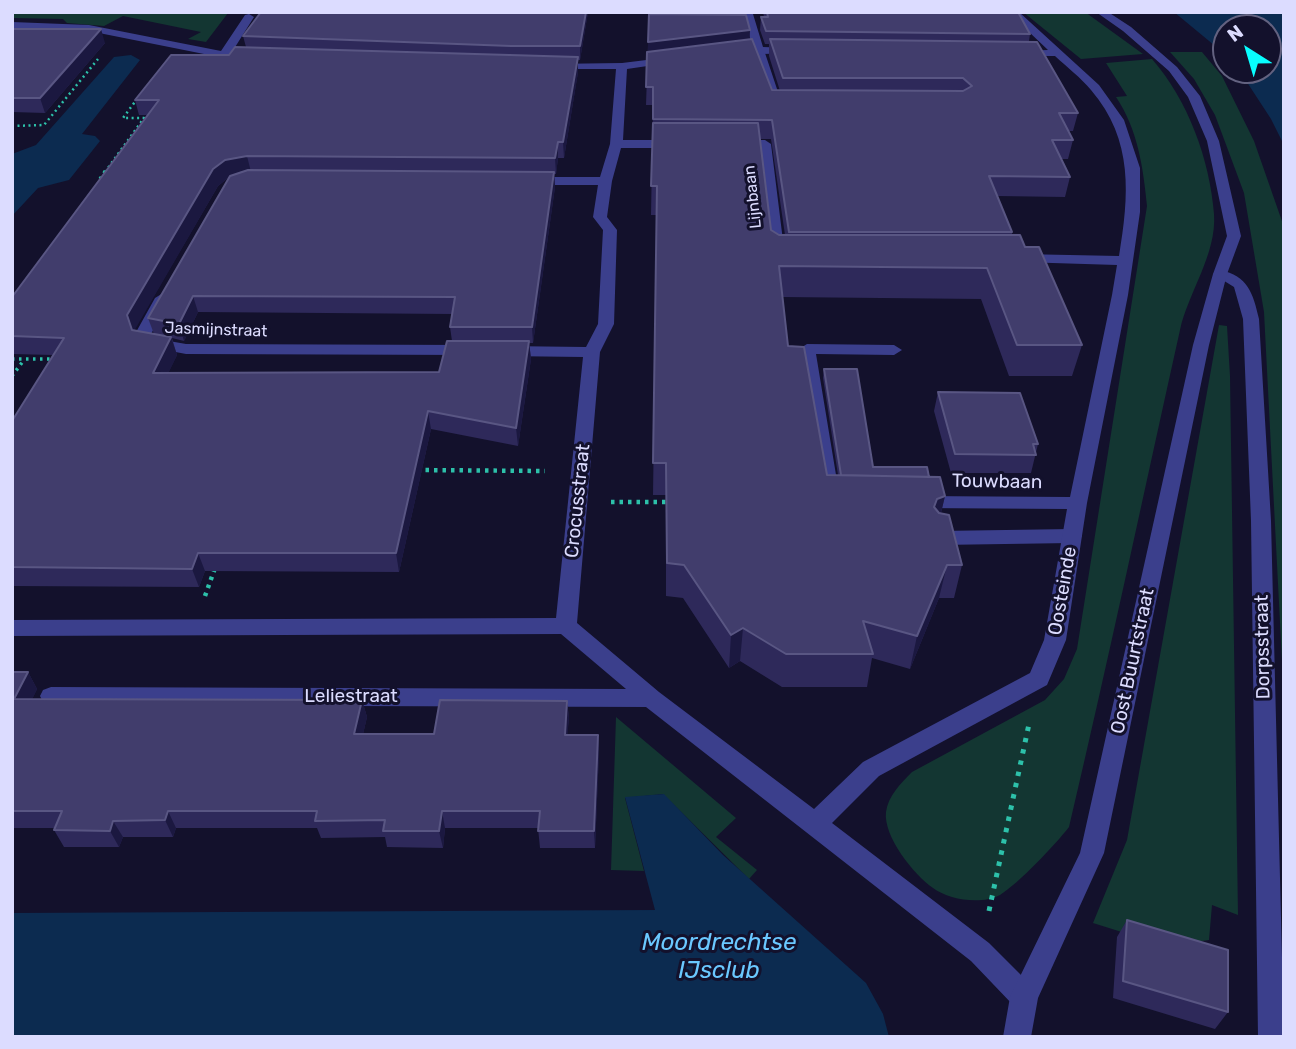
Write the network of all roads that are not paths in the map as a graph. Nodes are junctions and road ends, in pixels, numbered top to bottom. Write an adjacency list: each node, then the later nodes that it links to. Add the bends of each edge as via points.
1 (1013, 12): 8 (street, Oosteinde)
2 (1101, 12): 25 (street, Oost Buurtstraat, via 1162,57 1194,96 1208,126 1234,236)
3 (748, 13): 6 (street)
4 (249, 17): 10 (street)
5 (12, 25): 10 (street, via 64,25)
6 (758, 50): 7 (street); 11 (street); 16 (street, via 775,103)
7 (810, 51)
8 (1056, 53): 9 (street); 24 (street, Oosteinde, via 1095,87 1118,120 1132,168 1133,212)
9 (1005, 54)
10 (224, 55): 12 (street)
11 (717, 55)
12 (263, 57)
13 (690, 58): 15 (street)
14 (539, 66): 15 (street)
15 (622, 66): 17 (street, Crocusstraat)
16 (789, 103)
17 (616, 144): 18 (street); 21 (street, Crocusstraat)
18 (684, 144)
19 (724, 144): 22 (street, Lijnbaan, via 765,144 779,258)
20 (514, 181): 21 (street)
21 (605, 181): 28 (street, Crocusstraat, via 600,217 610,230 606,324)
22 (792, 258)
23 (1001, 258): 24 (street)
24 (1124, 261): 31 (street, Oosteinde)
25 (1220, 274): 39 (street, Oost Buurtstraat, via 1200,345 1092,853); 41 (street, Dorpsstraat, via 1245,289 1251,319 1261,521)
26 (170, 286): 28 (street, Jasmijnstraat, via 143,334 145,342 186,349)
27 (894, 350): 29 (street, via 807,349 831,501)
28 (592, 352): 34 (street, Crocusstraat)
29 (845, 501)
30 (900, 502): 31 (street, Touwbaan)
31 (1078, 503): 32 (street, Oosteinde)
32 (1072, 536): 33 (street); 38 (street, Oosteinde, via 1055,640 1039,679 871,769)
33 (940, 538)
34 (566, 626): 35 (street); 37 (street)
35 (12, 628)
36 (51, 696): 37 (street, Leliestraat)
37 (651, 698): 38 (street)
38 (816, 824): 39 (street, via 980,952)
39 (1024, 997): 40 (street, Oost Buurtstraat)
40 (1017, 1037)
41 (1272, 1037)

